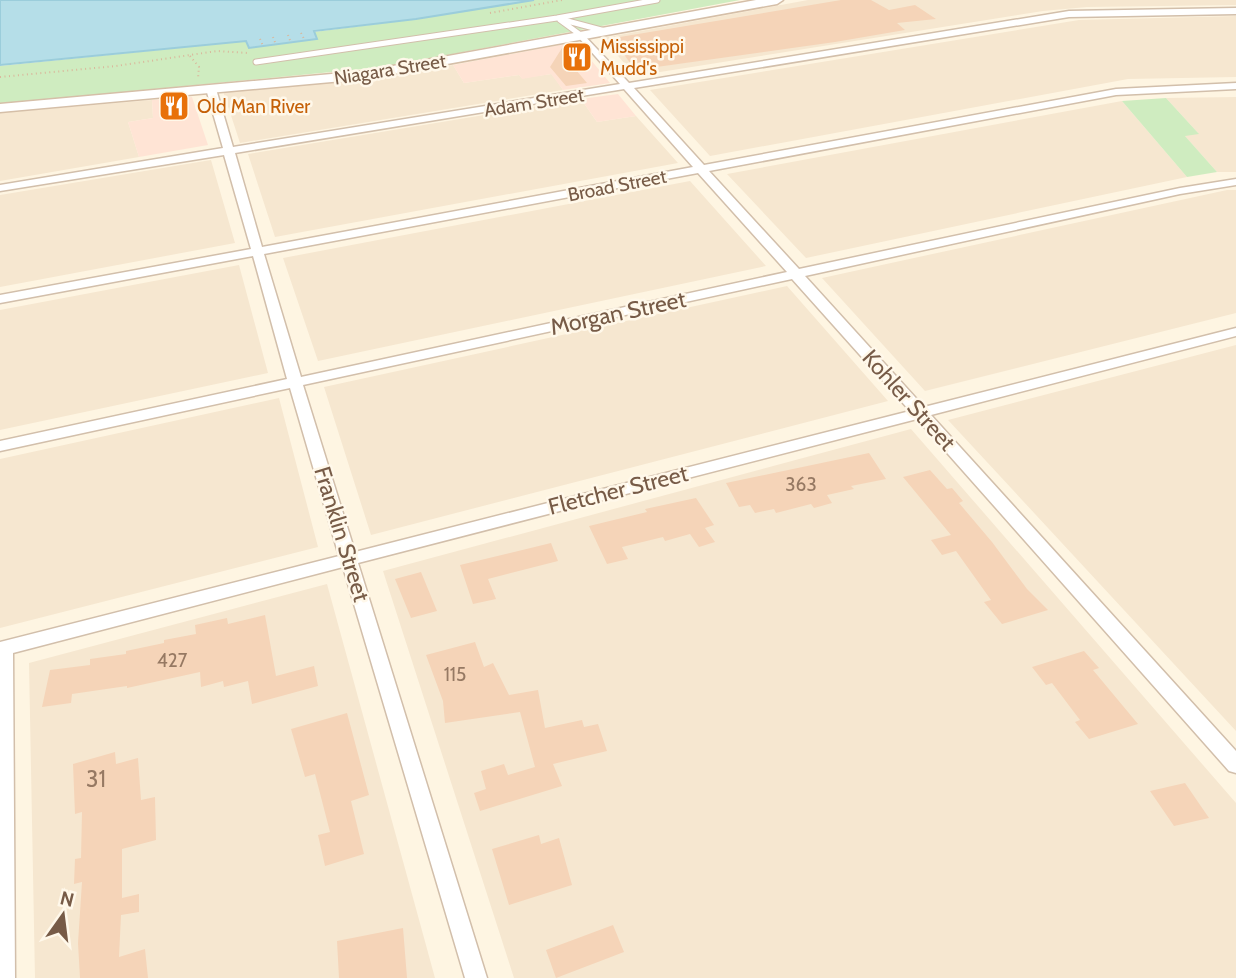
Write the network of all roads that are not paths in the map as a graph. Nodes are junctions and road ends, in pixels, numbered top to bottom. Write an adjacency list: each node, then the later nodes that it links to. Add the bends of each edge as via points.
1 (657, 0): 4 (lane)
2 (776, 0): 5 (main road, Niagara Street)
3 (1236, 11): 8 (street, Adam Street, via 1069,14)
4 (557, 18): 5 (lane); 6 (lane); 7 (lane)
5 (605, 31): 6 (main road, Niagara Street)
6 (582, 36): 8 (street, Kohler Street); 10 (main road, Niagara Street, via 375,73)
7 (256, 62)
8 (628, 86): 12 (street, Adam Street); 13 (street, Kohler Street)
9 (1236, 86): 13 (street, Broad Street, via 1116,92)
10 (204, 87): 11 (main road, Niagara Street); 12 (street, Franklin Street)
11 (0, 108)
12 (228, 151): 15 (street, Adam Street); 16 (street, Franklin Street)
13 (702, 169): 16 (street, Broad Street); 17 (street, Kohler Street)
14 (1236, 181): 17 (street, Morgan Street)
15 (0, 188)
16 (257, 251): 18 (street, Broad Street); 20 (street, Franklin Street)
17 (796, 274): 20 (street, Morgan Street); 21 (street, Kohler Street)
18 (0, 299)
19 (1236, 332): 21 (street, Fletcher Street)
20 (295, 382): 22 (street, Morgan Street); 23 (street, Franklin Street)
21 (920, 413): 23 (street, Fletcher Street); 25 (street, Kohler Street)
22 (0, 446)
23 (350, 559): 24 (street, Fletcher Street); 27 (street, Franklin Street)
24 (2, 649): 26 (street)
25 (1236, 765)
26 (4, 978)
27 (476, 978)

